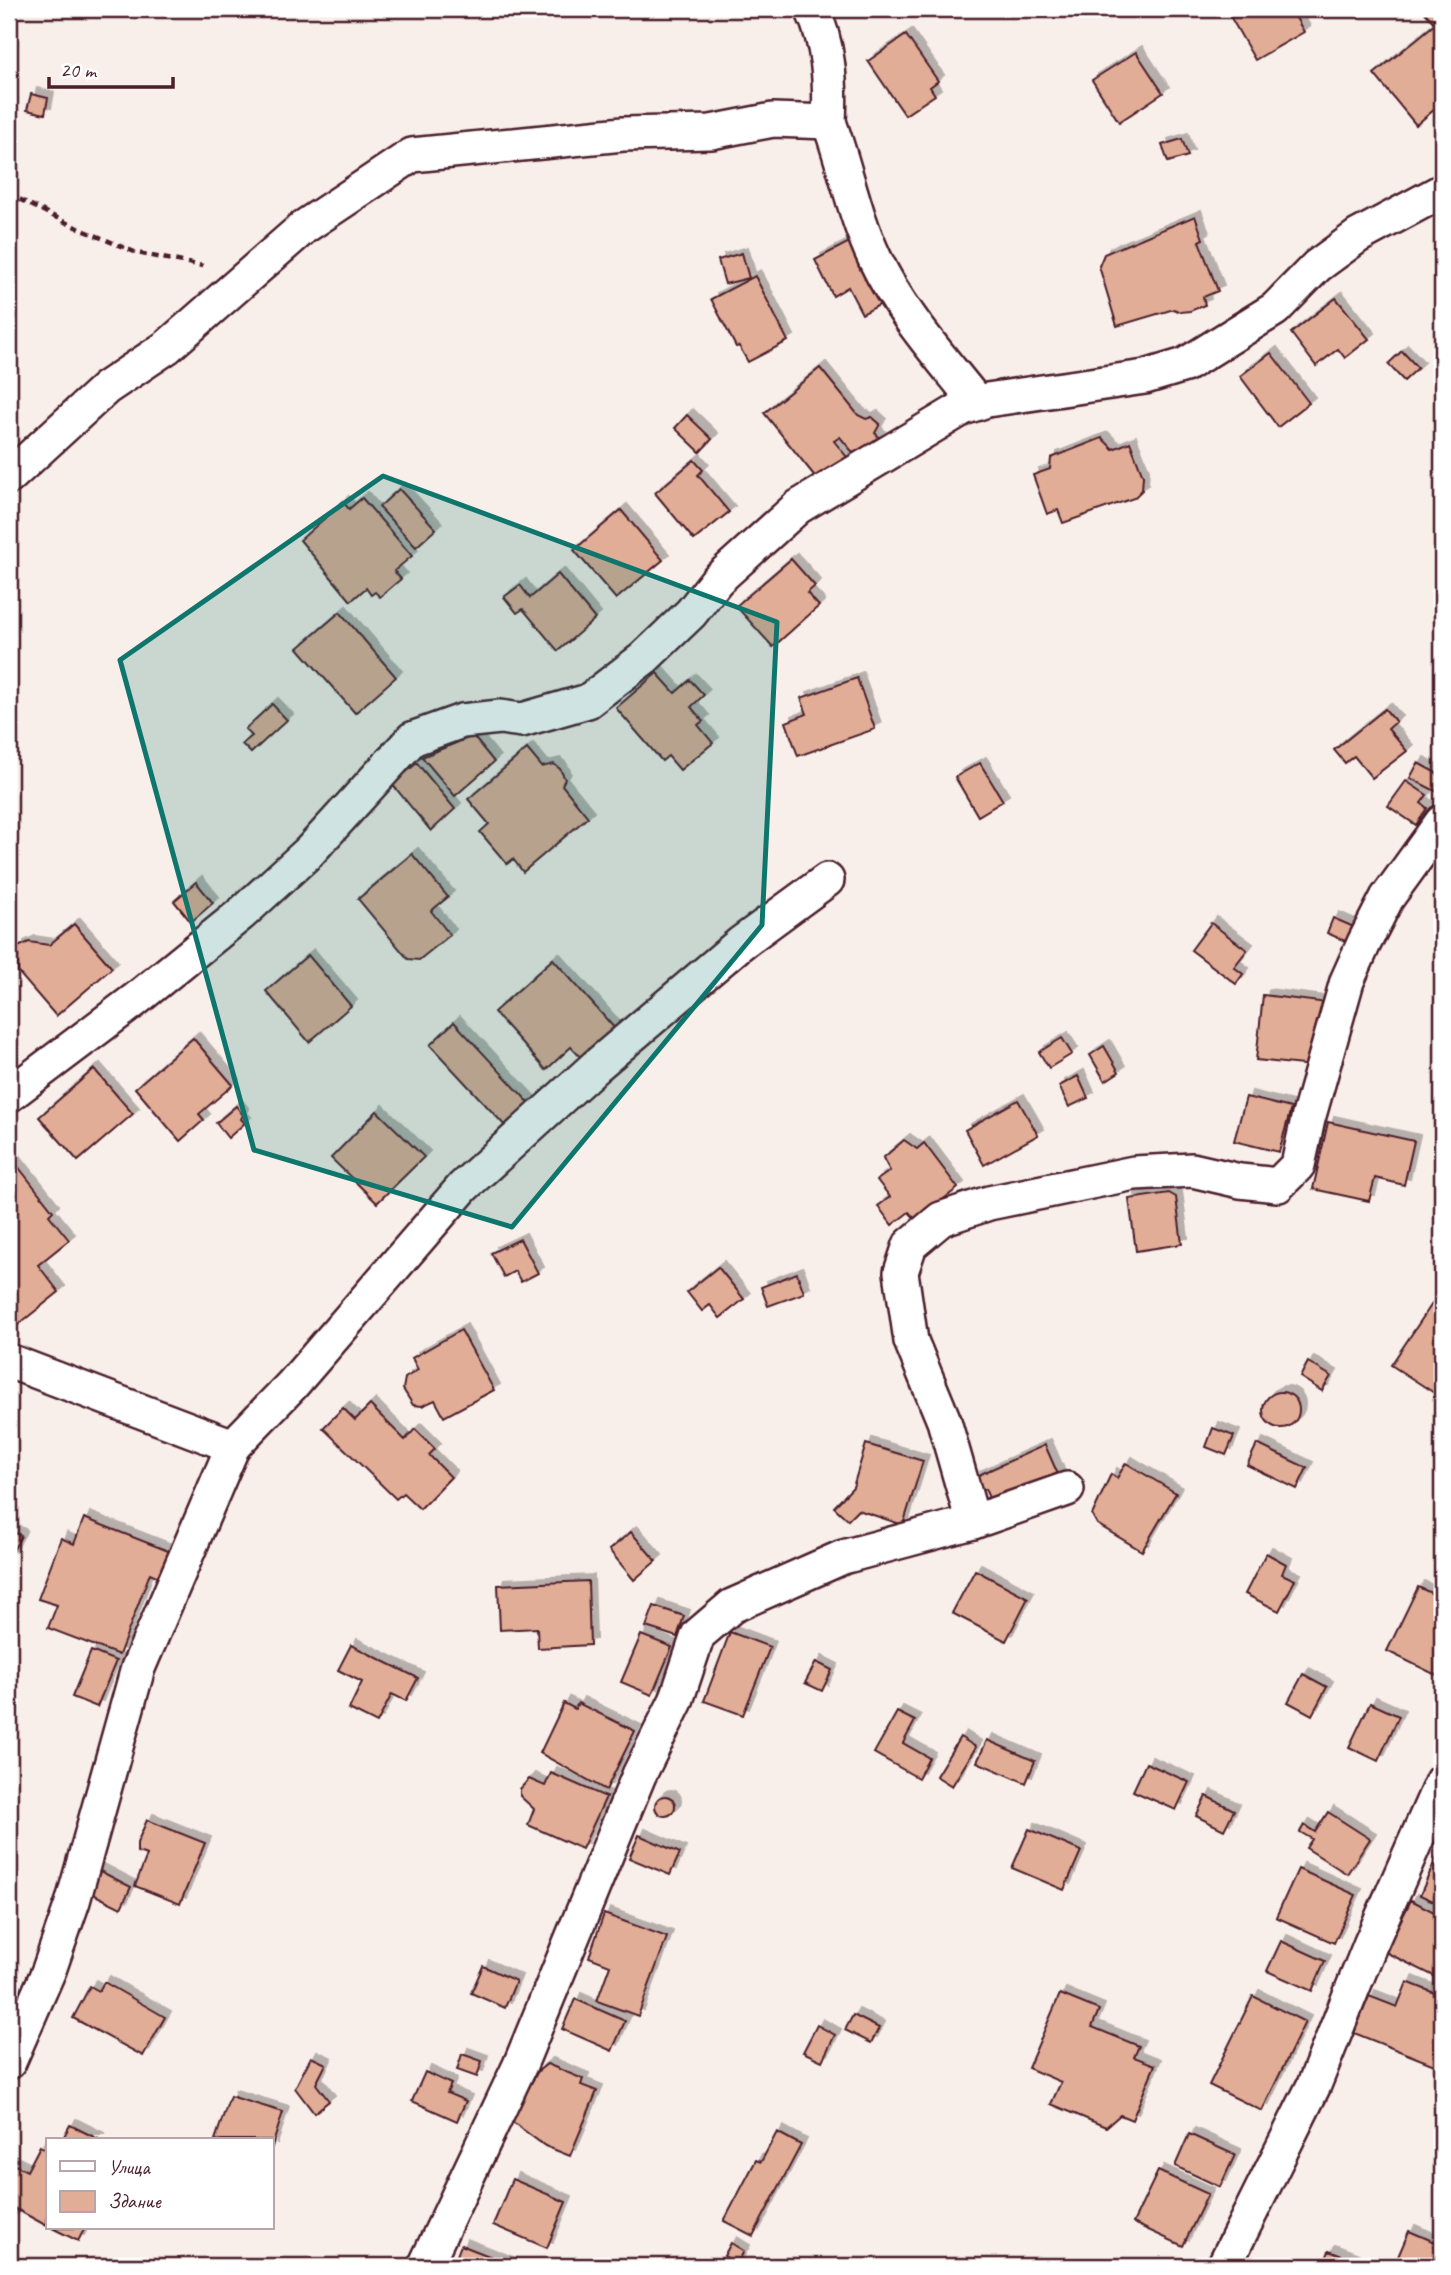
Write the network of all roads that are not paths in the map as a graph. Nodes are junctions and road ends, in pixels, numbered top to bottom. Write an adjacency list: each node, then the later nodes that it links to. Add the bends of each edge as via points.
1 (812, 9): 2 (street, via 822,31 831,89)
2 (829, 122): 4 (street, via 851,201 876,260 916,330); 5 (street, via 773,120 710,132 623,134 412,155 304,227 167,346 106,388)
3 (1442, 191): 4 (street, via 1358,236 1317,266 1275,309 1185,365 1144,377)
4 (977, 404): 8 (street, via 797,507 717,580 691,613 644,658 588,701 522,720 462,721 412,740 309,852 240,914)
5 (9, 477)
6 (1442, 822): 12 (street, via 1387,898 1364,943 1347,981 1298,1165 1278,1185 1192,1170 1134,1173 989,1203 940,1219 910,1245 901,1272 911,1341 944,1421)
7 (827, 880): 10 (street, via 720,960 463,1187 301,1375)
8 (9, 1095)
9 (9, 1361): 10 (street)
10 (233, 1446): 14 (street, via 138,1668 73,1901)
11 (1067, 1489): 12 (street)
12 (973, 1522): 15 (street, via 843,1557 733,1606 698,1635 676,1701 639,1775 520,2065)
13 (1442, 1781): 16 (street, via 1314,2085)
14 (9, 2062)
15 (425, 2266)
16 (1224, 2266)

